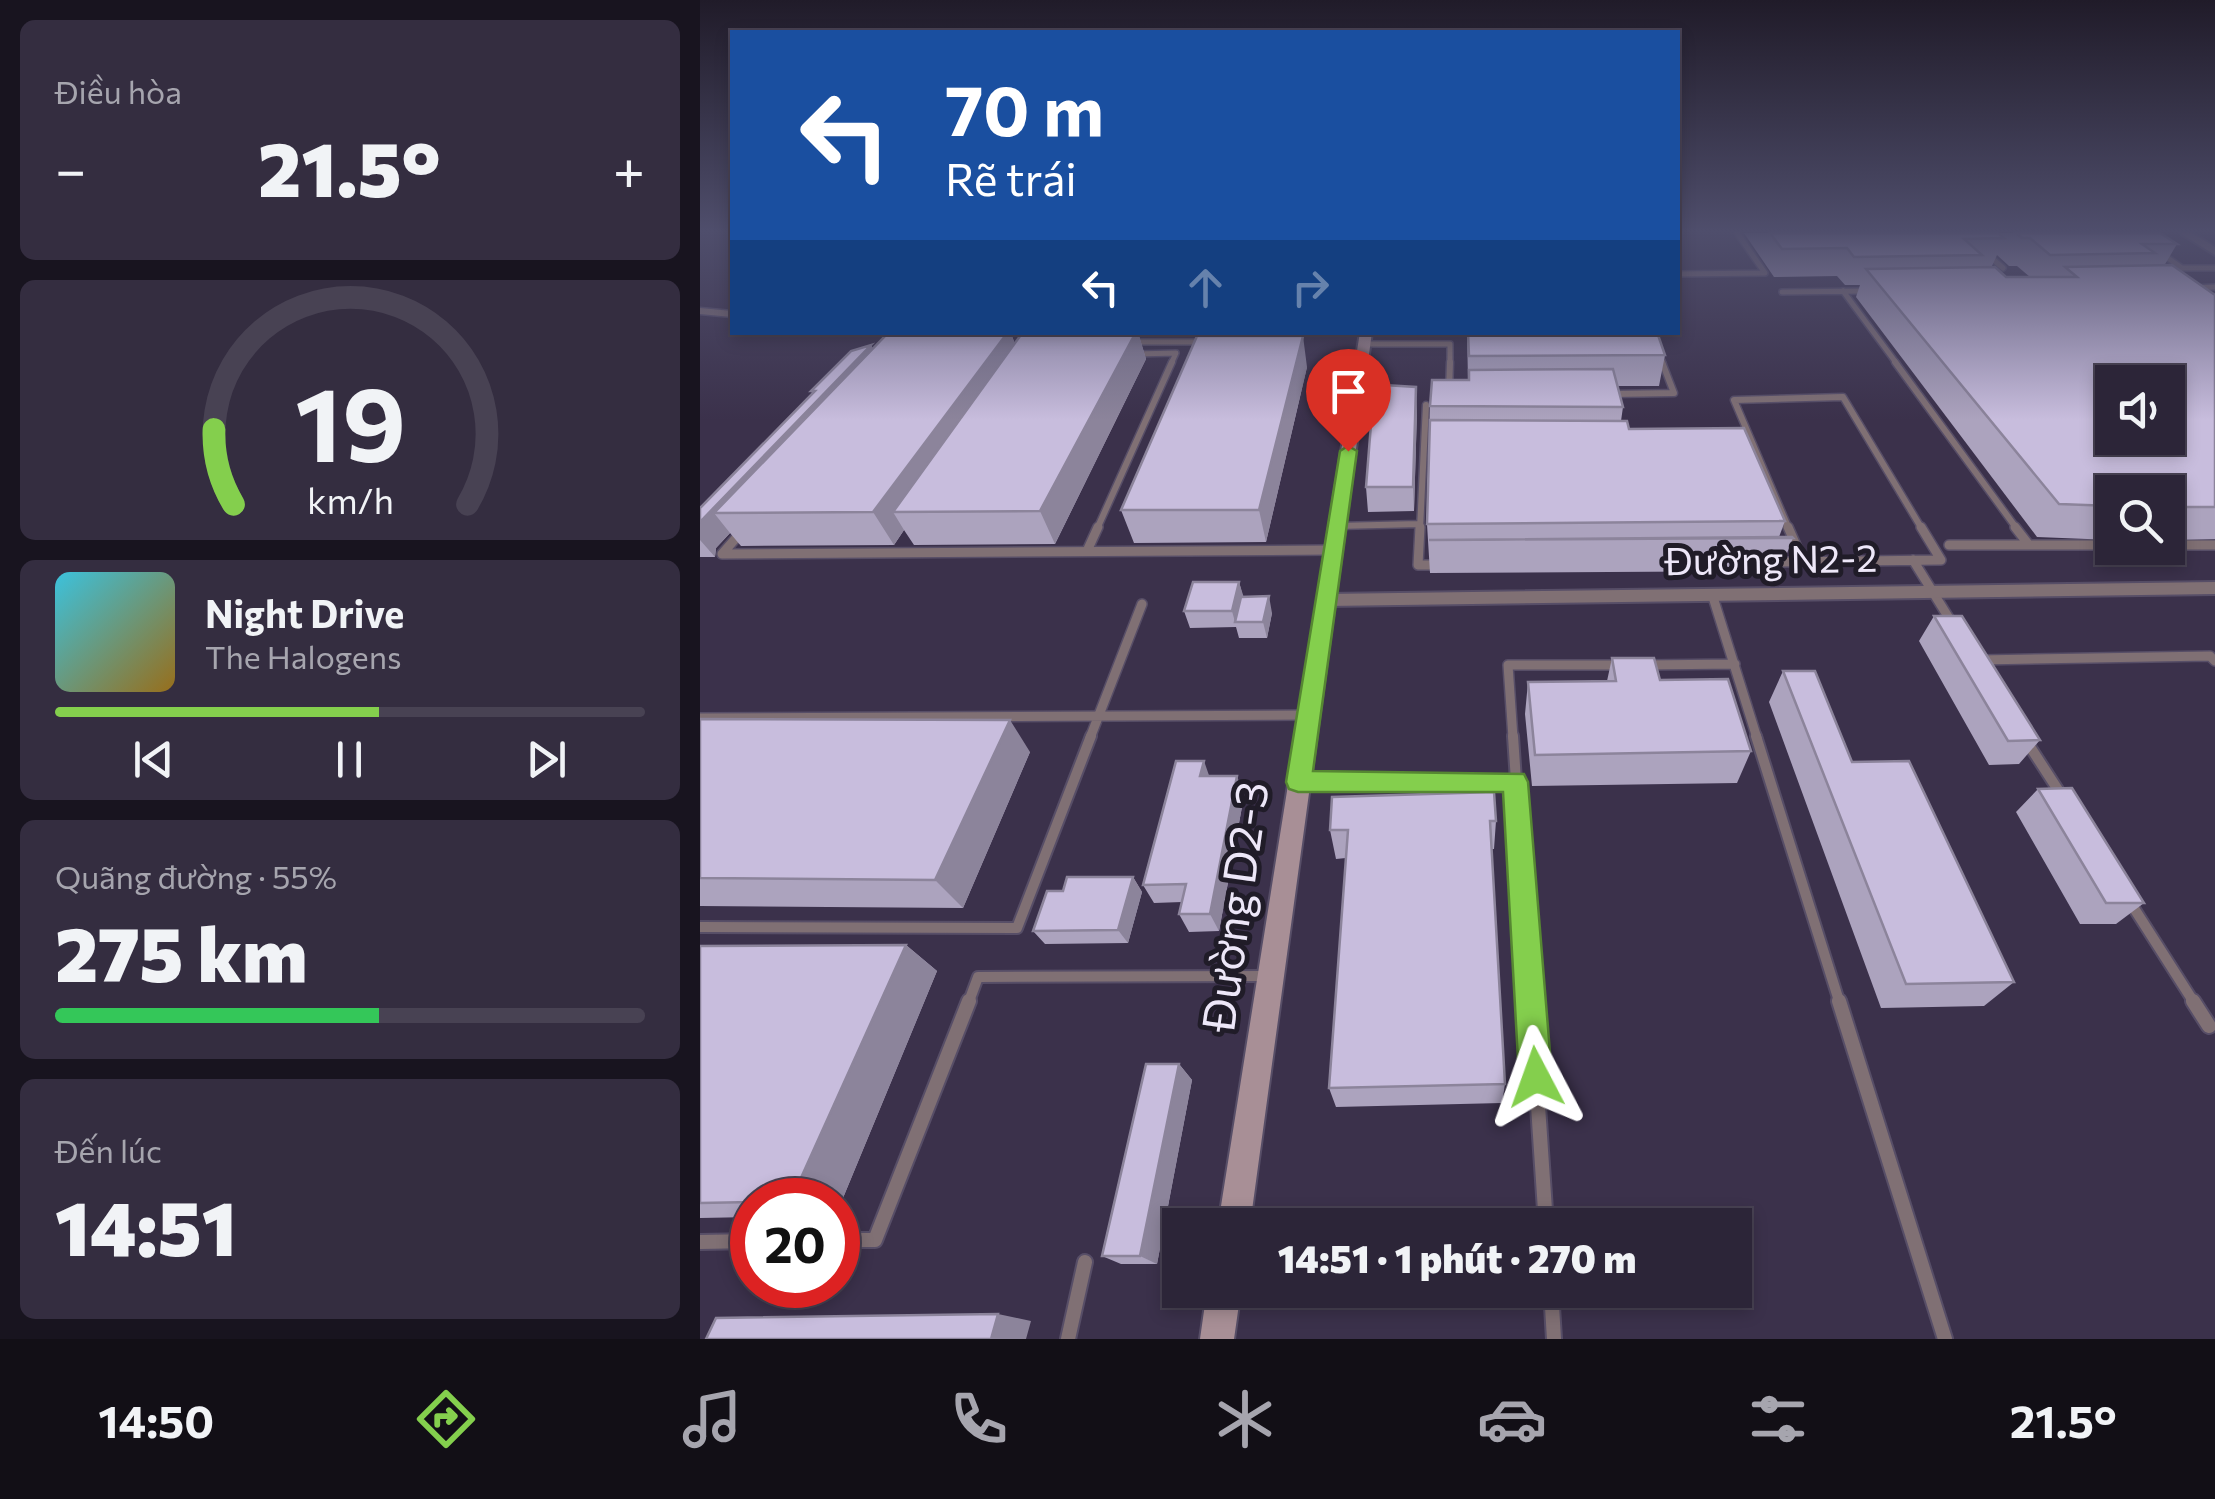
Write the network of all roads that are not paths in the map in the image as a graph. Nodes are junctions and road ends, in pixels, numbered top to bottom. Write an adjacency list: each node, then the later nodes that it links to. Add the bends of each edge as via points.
1 (1845, 295): 23 (lane)
2 (700, 311): 3 (street)
3 (730, 314)
4 (1213, 335): 8 (lane, via 1211,342)
5 (1450, 335): 9 (lane)
6 (1652, 335): 12 (lane, via 1674,394)
7 (1366, 338): 9 (lane); 20 (main road, Đường D2-3)
8 (1111, 342)
9 (1450, 344): 11 (lane, via 1449,394)
10 (1123, 354): 28 (lane, via 1176,353)
11 (1468, 394)
12 (1599, 394)
13 (1426, 405): 14 (lane)
14 (1422, 445): 15 (lane); 18 (lane)
15 (1442, 445)
16 (1734, 446): 17 (lane)
17 (1754, 446): 30 (lane, via 1734,400 1843,397 1941,560); 31 (lane)
18 (1420, 524): 20 (lane); 33 (lane, via 1418,565)
19 (748, 526): 29 (lane, via 722,554)
20 (1336, 526): 27 (main road, Đường D2-3)
21 (908, 538): 29 (lane)
22 (1949, 544): 23 (lane)
23 (2028, 544): 24 (lane)
24 (2095, 545)
25 (2185, 545): 26 (lane)
26 (2215, 545)
27 (1332, 550): 28 (lane); 37 (main road, Đường D2-3)
28 (1087, 552): 29 (lane)
29 (898, 553)
30 (1913, 560): 31 (lane); 35 (lane)
31 (1803, 561): 32 (lane)
32 (1765, 562)
33 (1456, 565)
34 (2215, 588): 35 (street, Đường N2-2)
35 (1932, 591): 36 (street, Đường N2-2); 39 (lane)
36 (1712, 594): 37 (street, Đường N2-2); 43 (lane)
37 (1328, 600): 45 (main road, Đường D2-3)
38 (1142, 604): 46 (lane)
39 (1954, 627)
40 (1965, 644): 41 (lane)
41 (1975, 660): 42 (lane, via 2210,656); 44 (lane)
42 (2215, 662)
43 (1734, 664): 50 (lane, via 1508,666); 67 (lane)
44 (1986, 677)
45 (1308, 715): 46 (lane); 49 (main road, Đường D2-3)
46 (1099, 716): 47 (lane); 53 (lane, via 1017,928)
47 (700, 718)
48 (2018, 727): 51 (lane)
49 (1298, 782): 50 (lane); 54 (main road, Đường D2-3)
50 (1515, 782): 57 (lane)
51 (2071, 810)
52 (2124, 893): 55 (lane)
53 (700, 927)
54 (1271, 976): 56 (main road, Đường D2-3); 58 (lane, via 978,976 875,1240)
55 (2209, 1026)
56 (1237, 1208)
57 (1545, 1208)
58 (860, 1240)
59 (730, 1241): 60 (lane)
60 (700, 1242)
61 (1085, 1262): 64 (lane)
62 (1221, 1308): 65 (main road)
63 (1551, 1308): 66 (lane)
64 (1068, 1339)
65 (1217, 1339)
66 (1554, 1339)
67 (1946, 1339)

